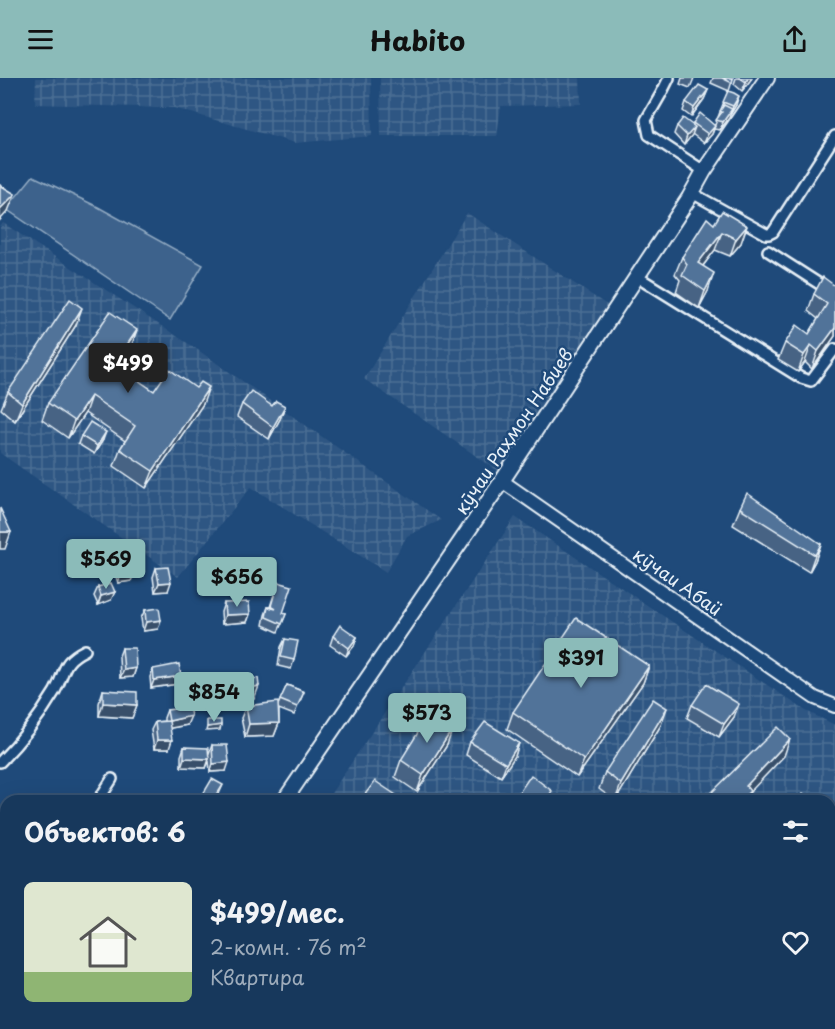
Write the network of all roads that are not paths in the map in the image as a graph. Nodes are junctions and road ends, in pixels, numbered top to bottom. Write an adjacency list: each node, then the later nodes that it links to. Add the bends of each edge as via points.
1 (669, 78): 4 (street, via 646,120 646,128 649,135)
2 (767, 78): 4 (main road, кӯчаи Раҳмон Набиев)
3 (835, 136): 5 (street, via 769,234)
4 (704, 171): 5 (main road, кӯчаи Раҳмон Набиев)
5 (692, 192): 7 (main road, кӯчаи Раҳмон Набиев)
6 (768, 252): 8 (street)
7 (638, 277): 9 (street, via 801,378 811,381); 10 (main road, кӯчаи Раҳмон Набиев)
8 (835, 294)
9 (835, 349)
10 (502, 481): 12 (street, кӯчаи Абаӣ, via 815,698); 16 (main road, кӯчаи Раҳмон Набиев)
11 (85, 650): 13 (street, via 65,665 56,689 32,725)
12 (835, 706)
13 (0, 762)
14 (112, 779): 15 (street)
15 (102, 795)
16 (288, 795)

